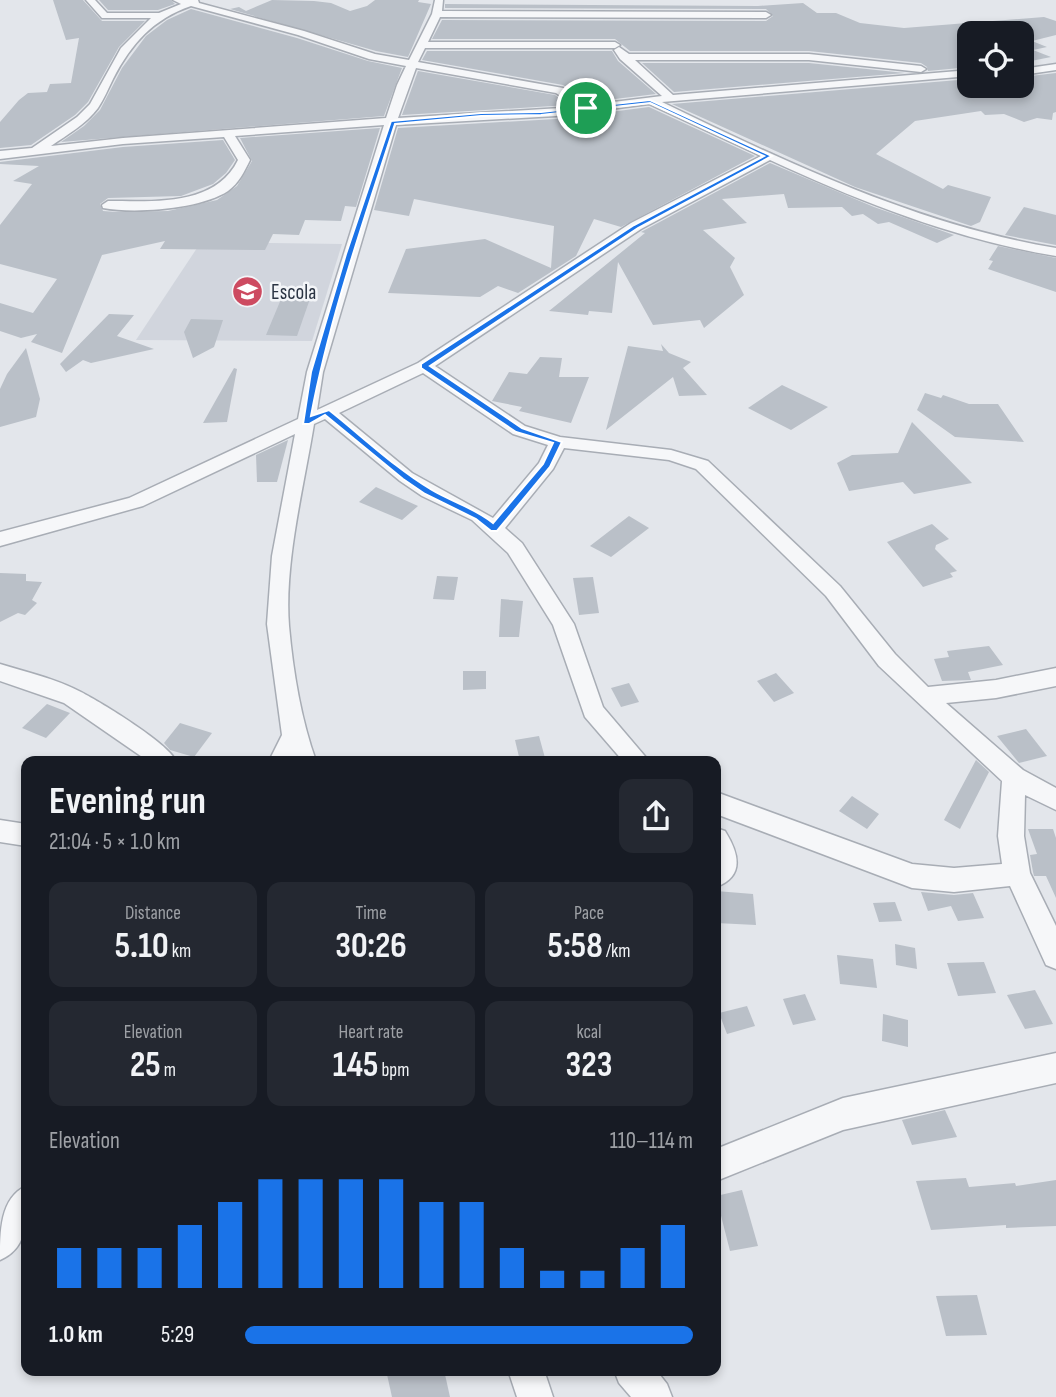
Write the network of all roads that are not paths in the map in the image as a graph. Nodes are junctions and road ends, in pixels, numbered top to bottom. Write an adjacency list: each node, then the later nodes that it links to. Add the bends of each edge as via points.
1 (90, 0): 5 (street, via 105,16)
2 (177, 0): 3 (street)
3 (197, 1): 5 (street); 13 (street, via 373,57)
4 (604, 3): 6 (street)
5 (157, 15): 25 (street, via 127,44 93,106)
6 (604, 15): 7 (street); 8 (street); 9 (street)
7 (766, 15)
8 (437, 18): 10 (street)
9 (612, 39): 10 (street); 11 (street); 12 (street)
10 (421, 45): 13 (street)
11 (749, 45)
12 (624, 57): 16 (street, via 810,57); 20 (street)
13 (412, 64): 22 (street, via 559,90); 23 (street)
14 (1056, 67): 15 (street)
15 (1034, 71)
16 (952, 73): 17 (street); 20 (street)
17 (957, 73)
18 (1034, 75): 19 (street)
19 (1056, 78)
20 (670, 99): 21 (street)
21 (650, 101): 22 (street); 27 (street)
22 (586, 108): 23 (street)
23 (393, 122): 24 (street); 32 (street, via 330,320)
24 (228, 135): 25 (street); 28 (street, via 244,160 242,172 214,194 184,202)
25 (34, 152): 26 (street)
26 (0, 155)
27 (769, 156): 29 (street, via 923,219); 30 (street, via 636,226)
28 (108, 205)
29 (1056, 252)
30 (424, 366): 31 (street); 33 (street, via 519,430)
31 (326, 411): 32 (street); 34 (street, via 406,477 479,516)
32 (306, 422): 35 (street, via 136,502); 39 (street, via 282,556 278,625)
33 (558, 442): 34 (street, via 547,465); 38 (street, via 671,455 702,465 833,591 887,660)
34 (494, 529): 43 (street, via 515,548 564,624 593,712)
35 (0, 539)
36 (0, 672): 40 (street, via 72,697)
37 (1056, 677): 38 (street)
38 (923, 696): 44 (street)
39 (294, 736): 41 (street); 42 (street)
40 (158, 756)
41 (284, 756)
42 (302, 756)
43 (633, 756)
44 (1014, 777): 45 (street); 51 (street, via 1011,836)
45 (1056, 800)
46 (721, 805): 51 (street, via 912,876 954,880)
47 (0, 831): 48 (street)
48 (21, 834)
49 (721, 847): 50 (street)
50 (721, 871)
51 (1017, 874): 52 (street)
52 (1056, 956)
53 (1056, 1068): 54 (street, via 843,1114)
54 (721, 1163)
55 (528, 1376): 57 (street)
56 (637, 1376): 58 (street)
57 (534, 1397)
58 (654, 1397)

